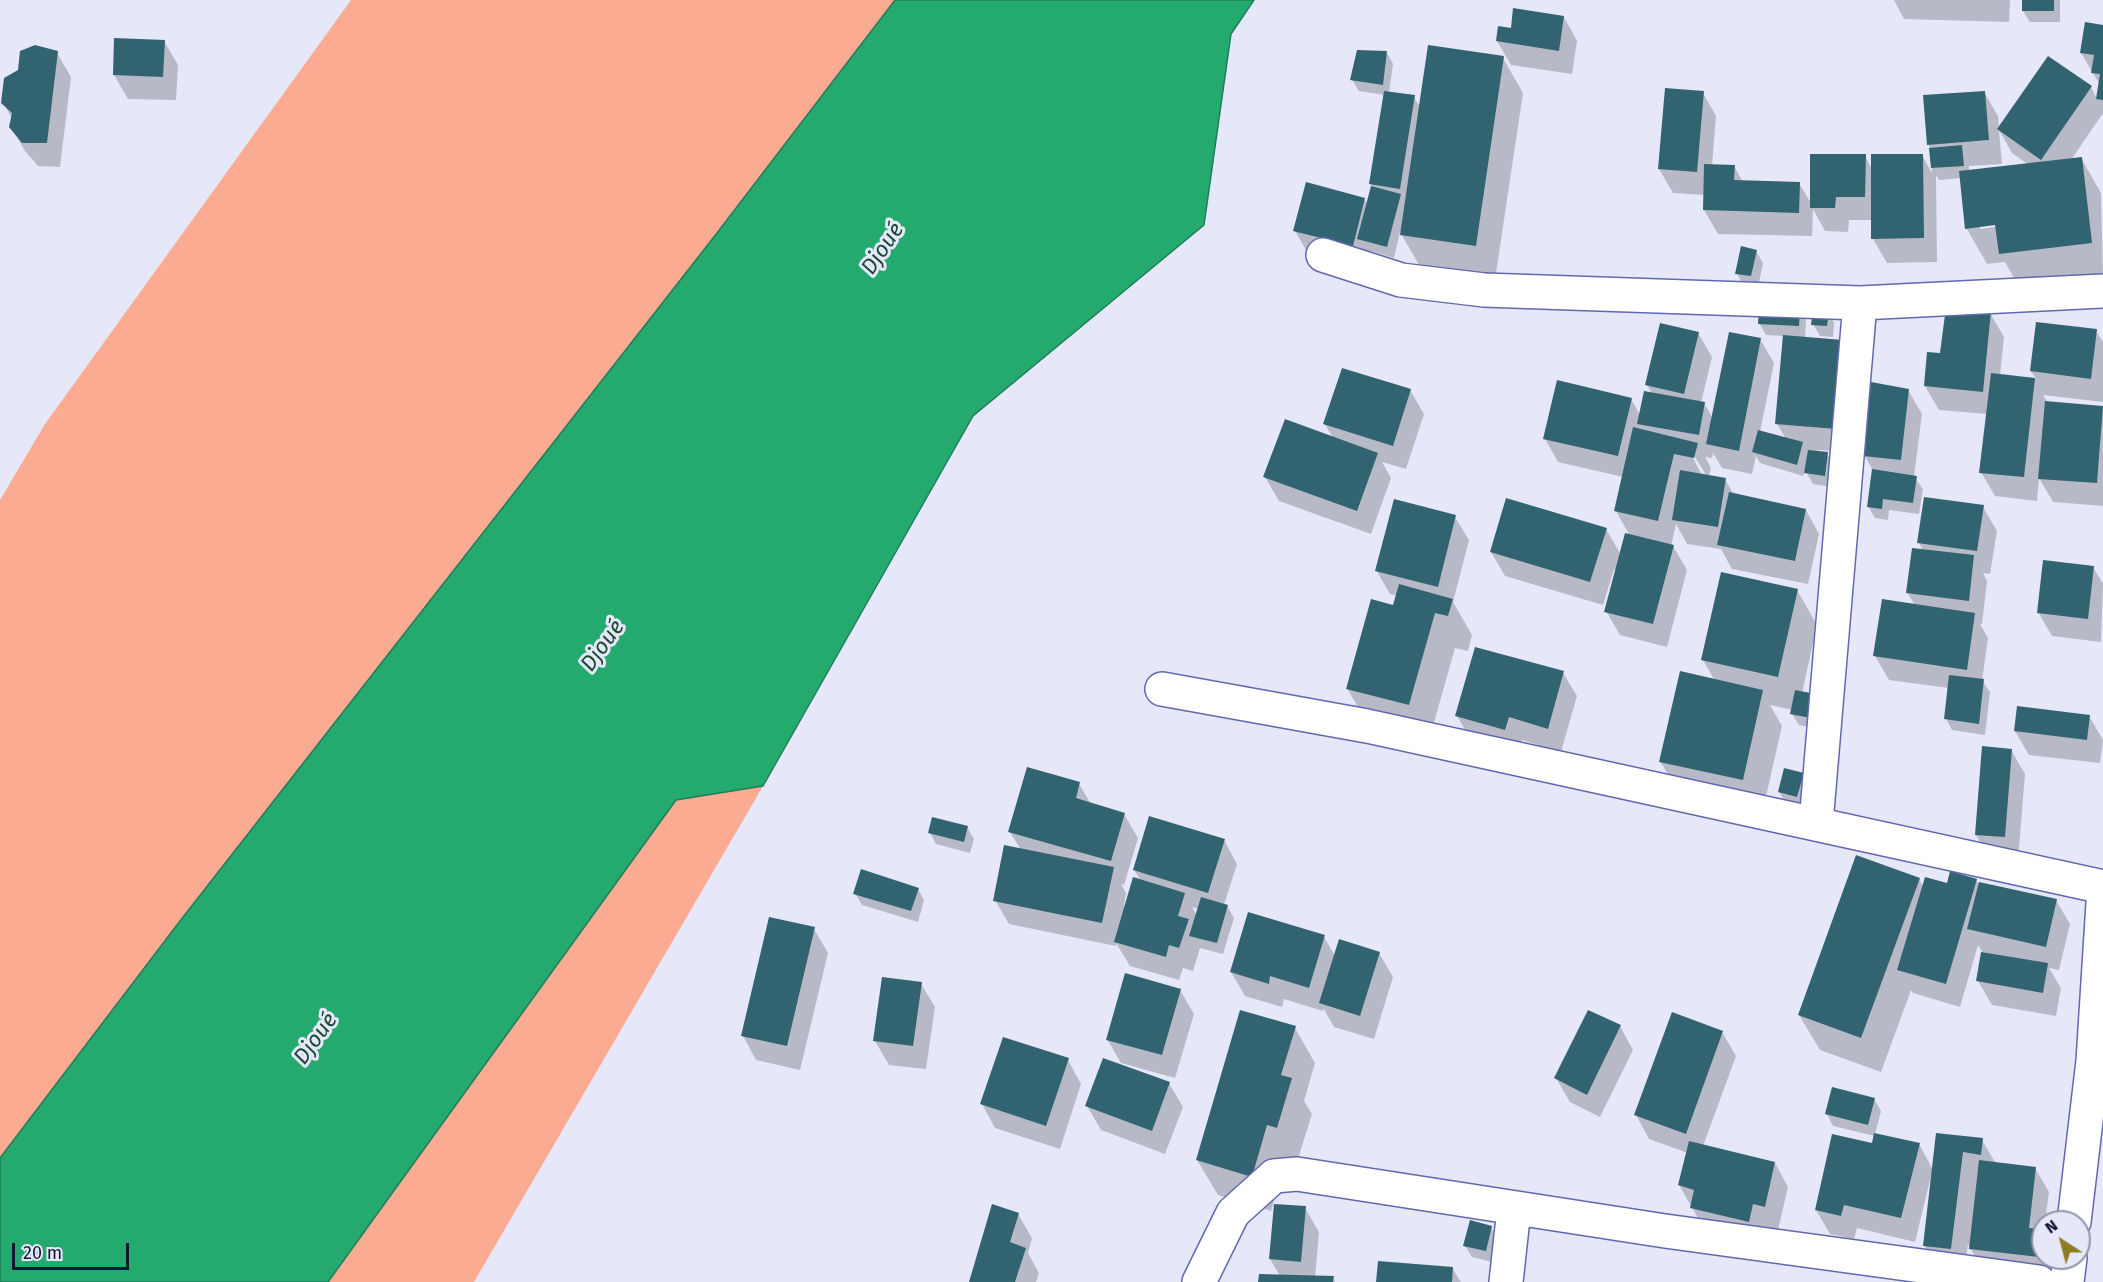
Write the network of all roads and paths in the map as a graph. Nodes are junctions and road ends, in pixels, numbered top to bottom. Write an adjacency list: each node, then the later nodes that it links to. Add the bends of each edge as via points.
1 (1323, 255): 3 (street, via 1401,280 1484,290)
2 (2103, 291): 3 (street)
3 (1860, 303): 5 (street)
4 (1162, 689): 5 (street, via 1367,726)
5 (1816, 823): 6 (street)
6 (2103, 887)
7 (2103, 903): 8 (street)
8 (2098, 1062): 10 (street)
9 (1514, 1209): 11 (street, via 1297,1174 1274,1176 1233,1213); 12 (street); 13 (street)
10 (2076, 1210)
11 (1198, 1282)
12 (1506, 1282)
13 (2039, 1282)

